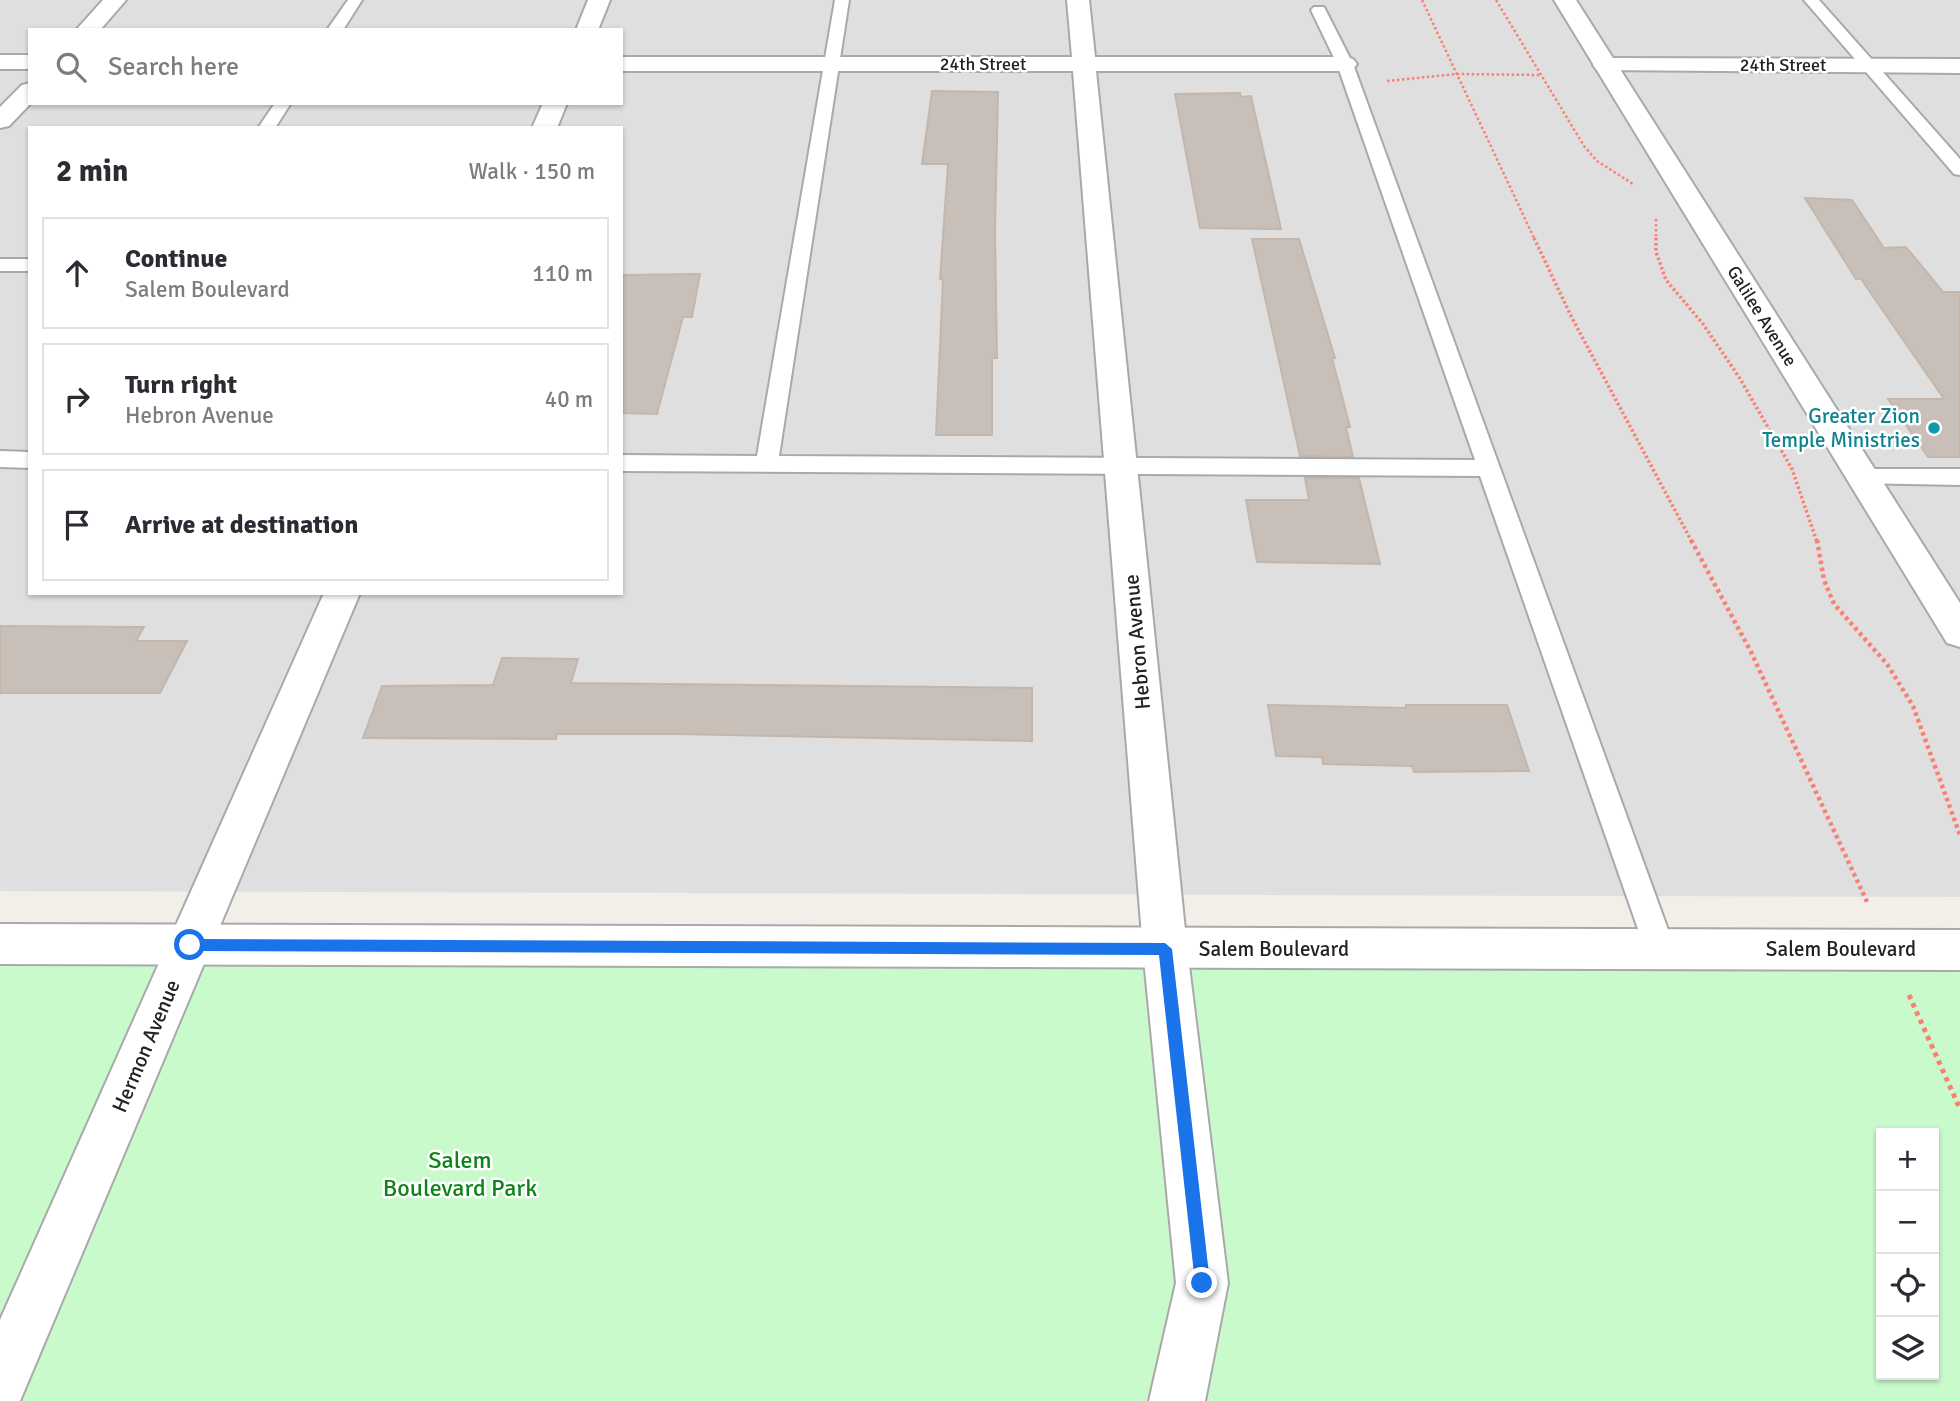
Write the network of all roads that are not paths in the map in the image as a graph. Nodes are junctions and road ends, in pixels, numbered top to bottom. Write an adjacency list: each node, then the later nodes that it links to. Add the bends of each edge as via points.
1 (115, 0): 9 (street)
2 (355, 0): 10 (lane)
3 (599, 0): 11 (street)
4 (842, 0): 15 (lane)
5 (1078, 0): 16 (street, Hebron Avenue)
6 (1565, 0): 17 (street, Galilee Avenue)
7 (1811, 0): 18 (lane)
8 (1319, 10): 20 (lane)
9 (89, 28)
10 (336, 28)
11 (588, 28)
12 (0, 62): 13 (street)
13 (28, 62)
14 (623, 64): 15 (street, 24th Street)
15 (832, 64): 16 (street, 24th Street); 33 (lane)
16 (1084, 65): 20 (street, 24th Street); 34 (street, Hebron Avenue)
17 (1605, 65): 18 (street, 24th Street); 36 (street, Galilee Avenue)
18 (1869, 65): 19 (street, 24th Street); 27 (lane)
19 (1960, 66)
20 (1348, 73): 35 (lane)
21 (28, 92): 24 (street)
22 (282, 105): 25 (lane)
23 (554, 105): 26 (street)
24 (0, 121)
25 (267, 126)
26 (545, 126)
27 (1960, 170)
28 (0, 265): 29 (lane)
29 (28, 265)
30 (0, 459): 31 (lane)
31 (28, 460)
32 (623, 463): 33 (lane)
33 (767, 463): 34 (lane)
34 (1121, 465): 35 (lane); 42 (street, Hebron Avenue)
35 (1487, 468): 43 (lane)
36 (1862, 477): 37 (lane); 39 (street, Galilee Avenue)
37 (1960, 477)
38 (341, 595): 41 (street, Hermon Avenue)
39 (1959, 629)
40 (0, 944): 41 (street, Salem Boulevard)
41 (190, 945): 42 (street, Salem Boulevard); 45 (street, Hermon Avenue)
42 (1165, 949): 43 (street, Salem Boulevard); 46 (street, Hebron Avenue, via 1202,1283)
43 (1660, 949): 44 (street, Salem Boulevard)
44 (1960, 950)
45 (0, 1383)
46 (1177, 1401)

